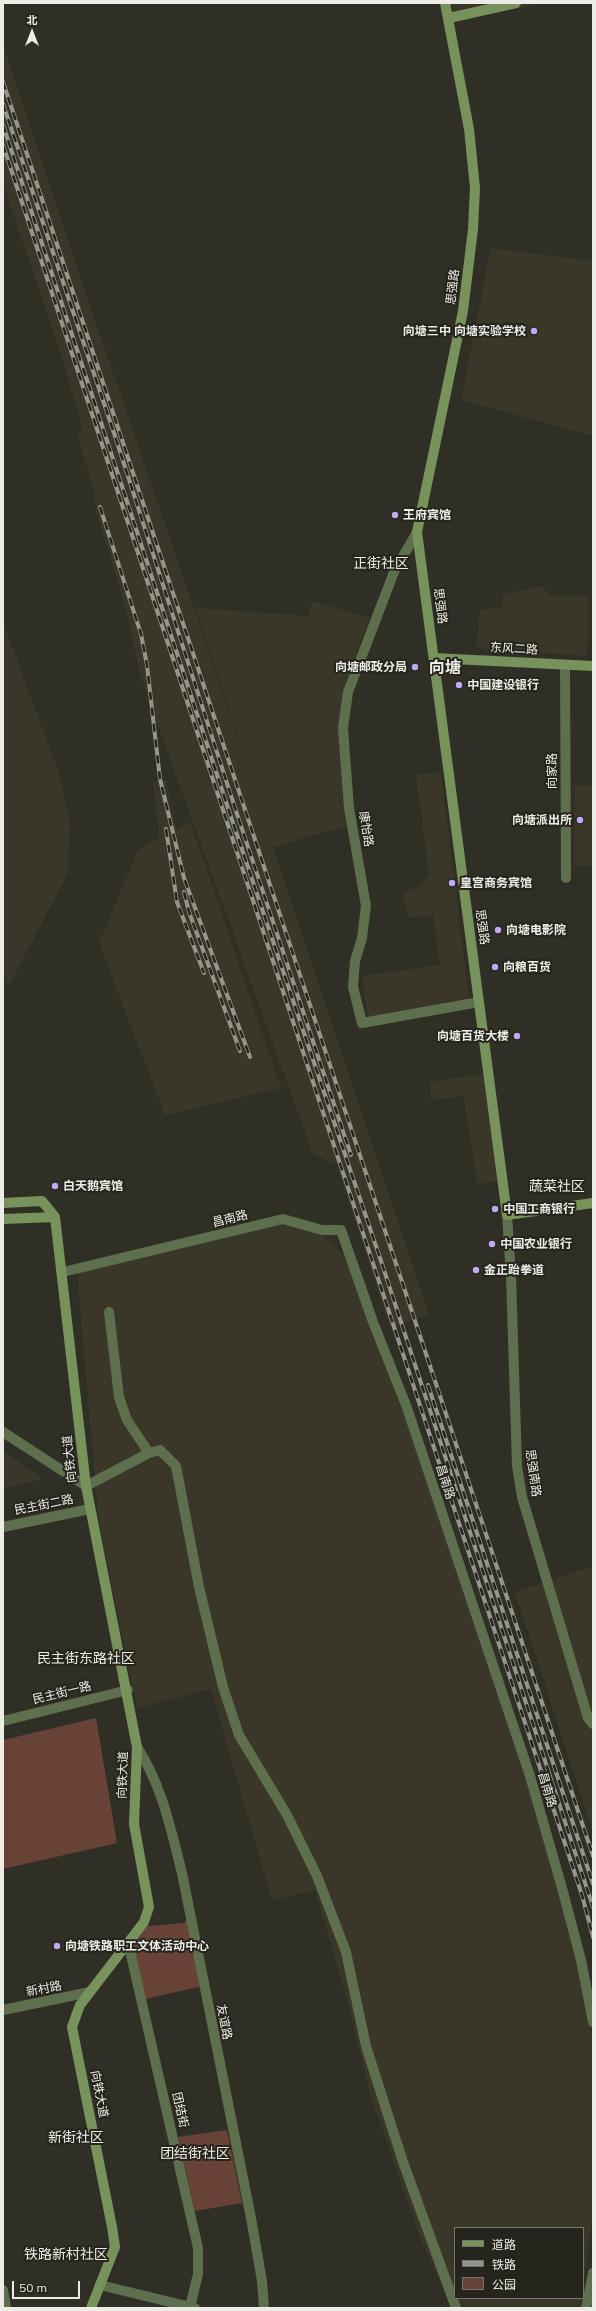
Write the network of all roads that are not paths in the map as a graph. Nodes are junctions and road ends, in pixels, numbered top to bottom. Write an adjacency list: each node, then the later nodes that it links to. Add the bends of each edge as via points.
1 (446, 3): 3 (street, 思强路)
2 (516, 3): 3 (street)
3 (448, 18): 4 (street, 思强路, via 469,129 475,188 473,229 463,311)
4 (417, 532): 5 (street, 思强路); 9 (street, 康怡路, via 394,572 348,692 343,728 349,808 366,906 353,987 362,1023)
5 (434, 658): 6 (street, 东风二路); 9 (street, 思强路)
6 (566, 665): 7 (street, 东风二路); 8 (street, 向家路)
7 (593, 666)
8 (566, 878)
9 (479, 1002): 12 (street, 思强路)
10 (3, 1203): 13 (street, via 42,1201)
11 (593, 1203): 12 (street)
12 (506, 1215): 24 (street, 思强南路, via 511,1276 517,1466 557,1614 588,1718)
13 (55, 1217): 14 (street); 15 (street, 向铁大道)
14 (3, 1219)
15 (63, 1272): 19 (street, 向铁大道); 29 (street, 昌南路, via 283,1219 322,1230 341,1230 372,1322 406,1405 530,1776 581,1960)
16 (109, 1312): 18 (street, via 119,1397 127,1420)
17 (3, 1432): 19 (street)
18 (149, 1453): 19 (street); 37 (street, via 160,1450 176,1466 199,1587 223,1687 239,1735 287,1814 317,1876 346,1952 366,2046 418,2206)
19 (86, 1486): 20 (street, 向铁大道)
20 (90, 1509): 21 (street, 民主街二路); 22 (street, 向铁大道)
21 (3, 1527)
22 (128, 1690): 23 (street, 民主街一路); 25 (street, 向铁大道)
23 (3, 1721)
24 (593, 1724)
25 (137, 1747): 26 (street, 向铁大道, via 134,1824 149,1907 144,1922); 36 (street, 友谊路, via 152,1769 182,1873 251,2218)
26 (128, 1942): 27 (street, 向铁大道); 33 (street, 团结街, via 198,2248 198,2274)
27 (90, 1992): 28 (street, 新村路); 31 (street, 向铁大道, via 80,2005 72,2027 115,2247)
28 (3, 2010)
29 (593, 2022)
30 (593, 2273): 38 (street)
31 (100, 2285): 33 (street); 35 (street, 向铁大道)
32 (3, 2290): 34 (street)
33 (193, 2307)
34 (6, 2308)
35 (91, 2308)
36 (264, 2308)
37 (456, 2308)
38 (586, 2308)

